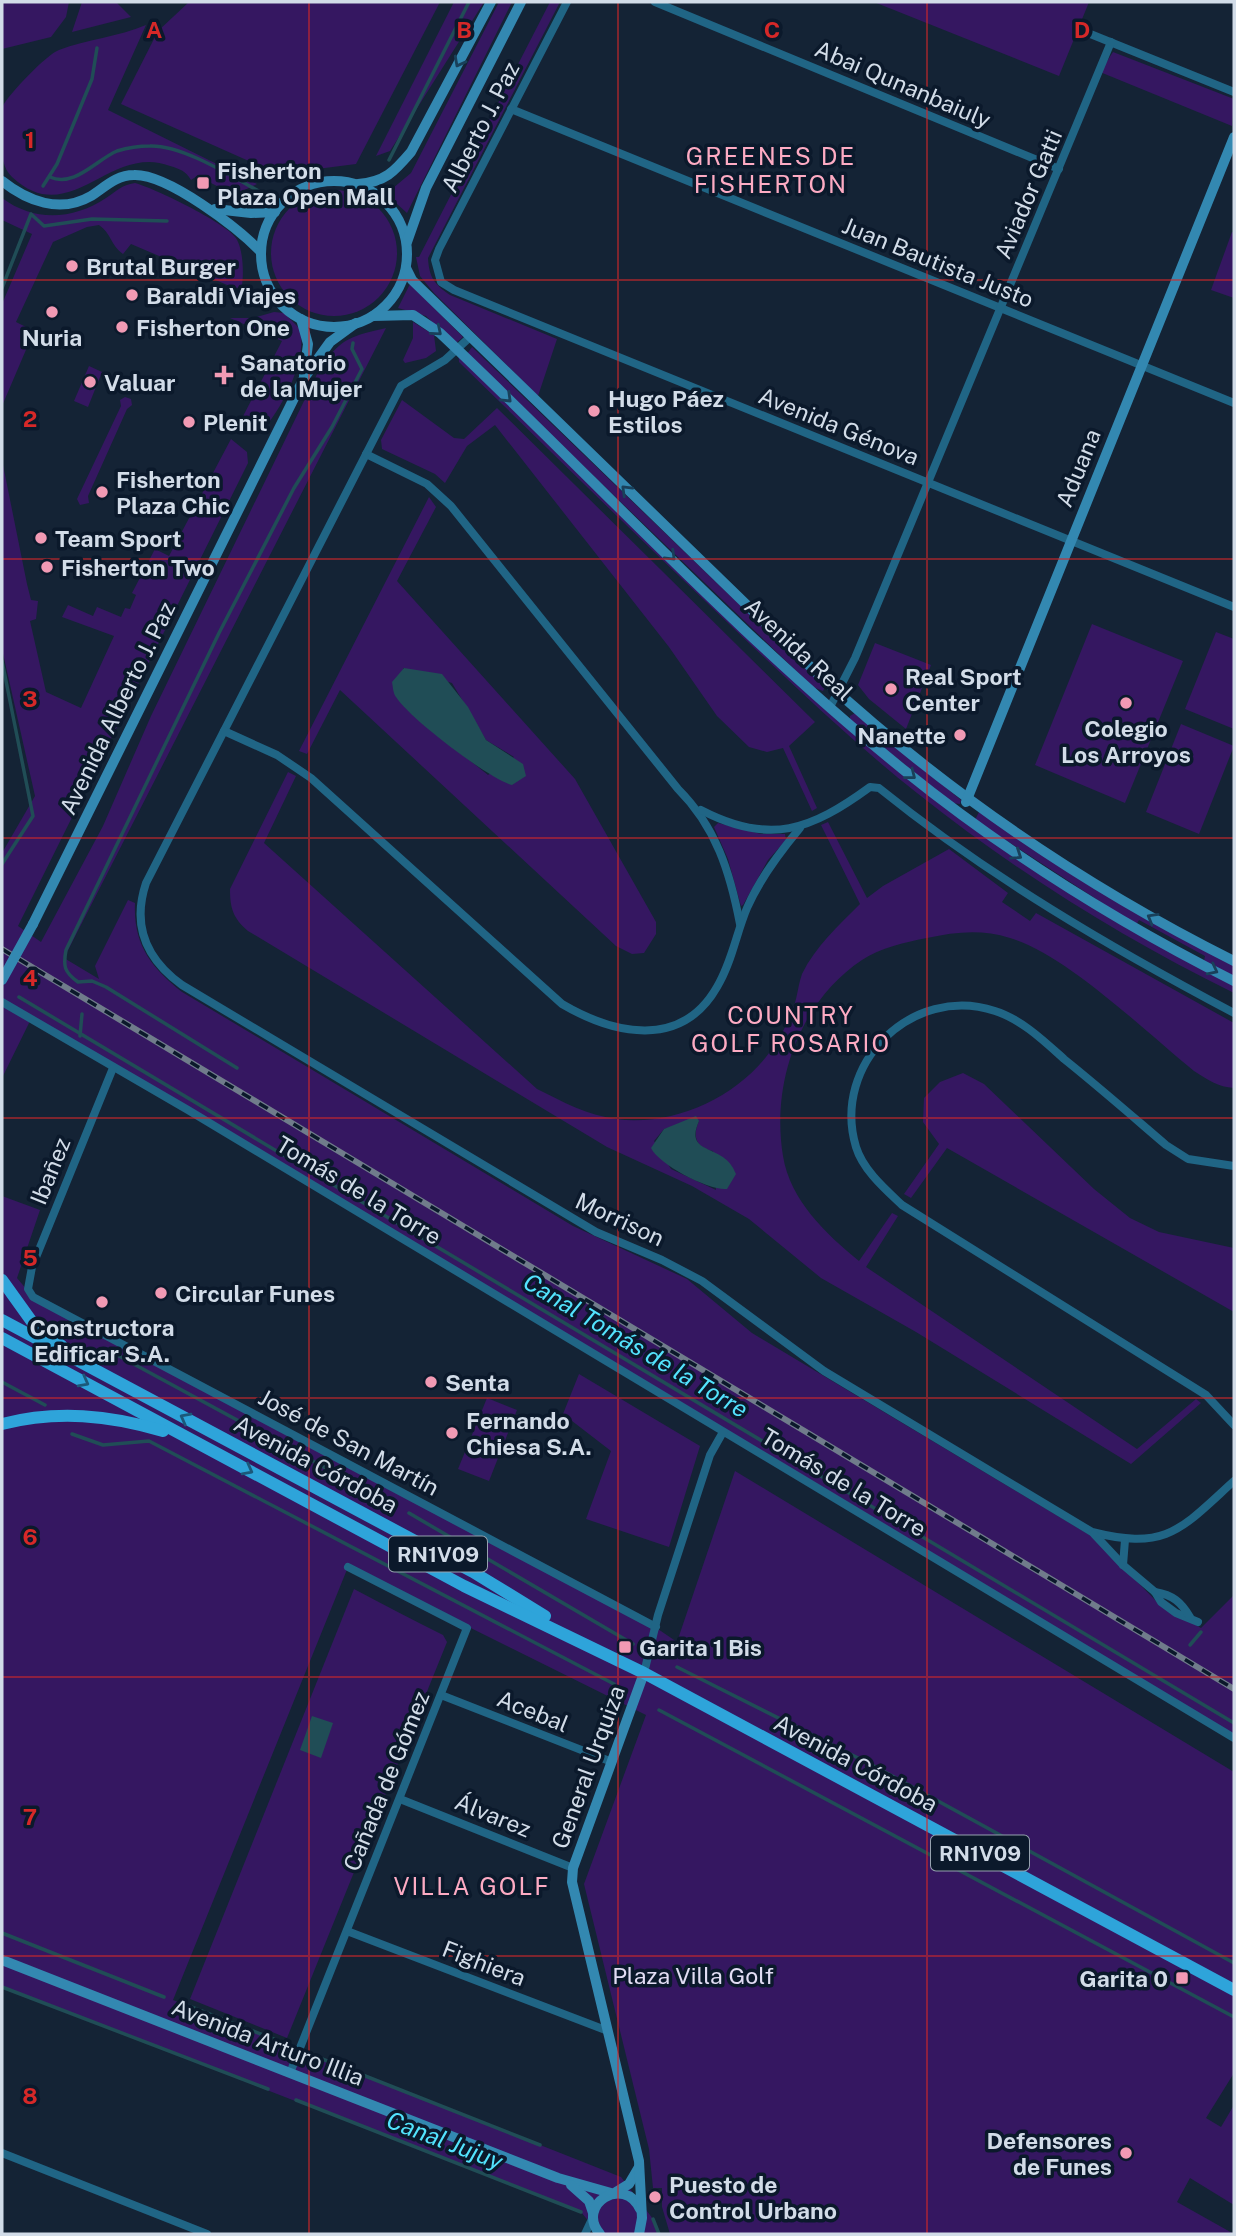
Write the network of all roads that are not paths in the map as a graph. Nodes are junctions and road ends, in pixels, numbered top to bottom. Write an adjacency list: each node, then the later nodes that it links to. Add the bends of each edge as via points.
1 (491, 2): 12 (main road, one-way to 12, via 411,152 379,183)
2 (521, 2): 15 (main road, via 426,188)
3 (567, 2): 8 (street, Alberto J. Paz)
4 (655, 2): 10 (street, Abai Qunanbaiuly)
5 (1078, 29): 6 (street)
6 (1111, 42): 7 (street); 10 (street, Aviador Gatti)
7 (1234, 92)
8 (511, 109): 18 (street, Alberto J. Paz, via 439,249); 19 (street, Juan Bautista Justo)
9 (1234, 137): 25 (main road, Aduana)
10 (1059, 169): 19 (street, Aviador Gatti)
11 (2, 180): 13 (main road, via 25,197 55,205 88,198 118,177 136,175)
12 (355, 185): 14 (main road, via 324,182 301,189); 15 (main road, via 377,196 395,214)
13 (205, 206): 14 (main road); 16 (main road)
14 (275, 212): 16 (main road)
15 (407, 245): 17 (main road)
16 (261, 252): 21 (main road, via 272,292)
17 (406, 268): 20 (main road, via 391,300); 23 (main road, Avenida Real, via 412,280)
18 (436, 272): 29 (street, Avenida Génova, via 441,282 454,290)
19 (1001, 309): 25 (street, Juan Bautista Justo); 29 (street, Aviador Gatti)
20 (373, 316): 22 (main road); 24 (main road, Avenida Real, one-way to 24, via 413,316)
21 (301, 319): 22 (main road, via 338,327); 26 (main road, Avenida Alberto J. Paz, via 308,344)
22 (356, 323): 26 (main road, Avenida Alberto J. Paz, via 330,342)
23 (469, 338): 24 (street); 32 (main road, Avenida Real, one-way to 23)
24 (458, 350): 28 (street, via 401,386); 33 (main road, Avenida Real, one-way to 33)
25 (1142, 366): 27 (street, Juan Bautista Justo); 30 (main road, Aduana)
26 (304, 378): 41 (main road, Avenida Alberto J. Paz, bridge)
27 (1234, 403)
28 (366, 454): 34 (street); 36 (street, via 427,484 445,500)
29 (928, 483): 30 (street, Avenida Génova); 32 (street, Aviador Gatti)
30 (1071, 541): 31 (street, Avenida Génova); 35 (main road, Aduana)
31 (1234, 607)
32 (838, 692): 33 (street, Aviador Gatti); 35 (main road, Avenida Real)
33 (830, 707): 37 (main road, Avenida Real, one-way to 37)
34 (224, 731): 39 (street, via 277,755 311,778 562,1004 592,1021 636,1031 661,1030 683,1020 707,1003 717,988); 57 (street, Morrison, via 146,883 139,912 142,933 158,965 182,985 596,1232 702,1281 824,1371)
35 (968, 798): 37 (main road, Aduana); 40 (main road, Avenida Real, one-way to 35, via 1091,882)
36 (698, 809): 38 (street, via 743,827); 39 (street, via 725,862)
37 (962, 814): 42 (main road, Avenida Real, one-way to 42, via 1083,898)
38 (800, 828): 39 (street, via 759,884); 44 (street, via 870,787 879,788 1083,929)
39 (740, 927)
40 (1234, 961)
41 (2, 980)
42 (1234, 981)
43 (2, 1002): 45 (street, Tomás de la Torre)
44 (1234, 1013)
45 (113, 1068): 48 (street, Ibañez, via 32,1267); 54 (street, Tomás de la Torre)
46 (1234, 1166): 53 (street, via 1188,1158 1166,1145 1039,1037 1006,1015 973,1005 933,1009 904,1022 869,1054 856,1085 852,1126 857,1150 878,1182 902,1205 1206,1395)
47 (2, 1280): 51 (main road, via 35,1326)
48 (28, 1289): 62 (street, José de San Martín, via 44,1304)
49 (2, 1320): 51 (main road, Avenida Córdoba / RN1V09)
50 (2, 1338): 55 (main road, Avenida Córdoba / RN1V09, one-way to 55)
51 (93, 1369): 63 (main road, Avenida Córdoba / RN1V09, one-way to 51, via 473,1572)
52 (2, 1423): 55 (main road, via 63,1414 99,1416)
53 (1234, 1424)
54 (723, 1432): 62 (street, General Urquiza, via 710,1455); 66 (street, Tomás de la Torre)
55 (188, 1438): 63 (main road, Avenida Córdoba / RN1V09, one-way to 63, via 464,1586)
56 (1234, 1481): 58 (street, Morrison, via 1181,1529 1168,1536)
57 (1092, 1532): 58 (street, Morrison); 59 (street, Morrison)
58 (1125, 1540): 59 (street)
59 (1123, 1565): 61 (street, Morrison, via 1155,1592 1177,1600)
60 (348, 1567): 65 (street, Cañada de Gómez, via 467,1628)
61 (1198, 1622)
62 (656, 1627): 64 (street, General Urquiza)
63 (605, 1653): 64 (main road, Avenida Córdoba / RN1V09)
64 (644, 1673): 67 (main road, General Urquiza); 72 (main road, Avenida Córdoba / RN1V09)
65 (441, 1695): 67 (street, Acebal); 68 (street, Cañada de Gómez)
66 (1234, 1738)
67 (612, 1762): 69 (main road, General Urquiza)
68 (400, 1799): 69 (street, Álvarez); 70 (street, Cañada de Gómez)
69 (573, 1868): 73 (main road, General Urquiza, via 572,1882)
70 (347, 1931): 73 (street, Fighiera); 74 (street, Cañada de Gómez)
71 (2, 1960): 74 (main road, Avenida Arturo Illia)
72 (1234, 1990)
73 (608, 2031): 76 (main road, General Urquiza)
74 (290, 2073): 77 (main road, Avenida Arturo Illia)
75 (2, 2152): 82 (street)
76 (640, 2164): 78 (main road, via 629,2184); 79 (main road, General Urquiza)
77 (558, 2178): 78 (main road, Avenida Arturo Illia); 80 (main road, Avenida Arturo Illia, via 582,2193)
78 (614, 2193): 79 (main road, via 632,2198); 80 (main road, via 600,2200)
79 (641, 2211): 81 (main road, General Urquiza)
80 (593, 2215): 83 (street); 84 (main road, Avenida Arturo Illia)
81 (637, 2232)
82 (207, 2234)
83 (585, 2234)
84 (600, 2234)

